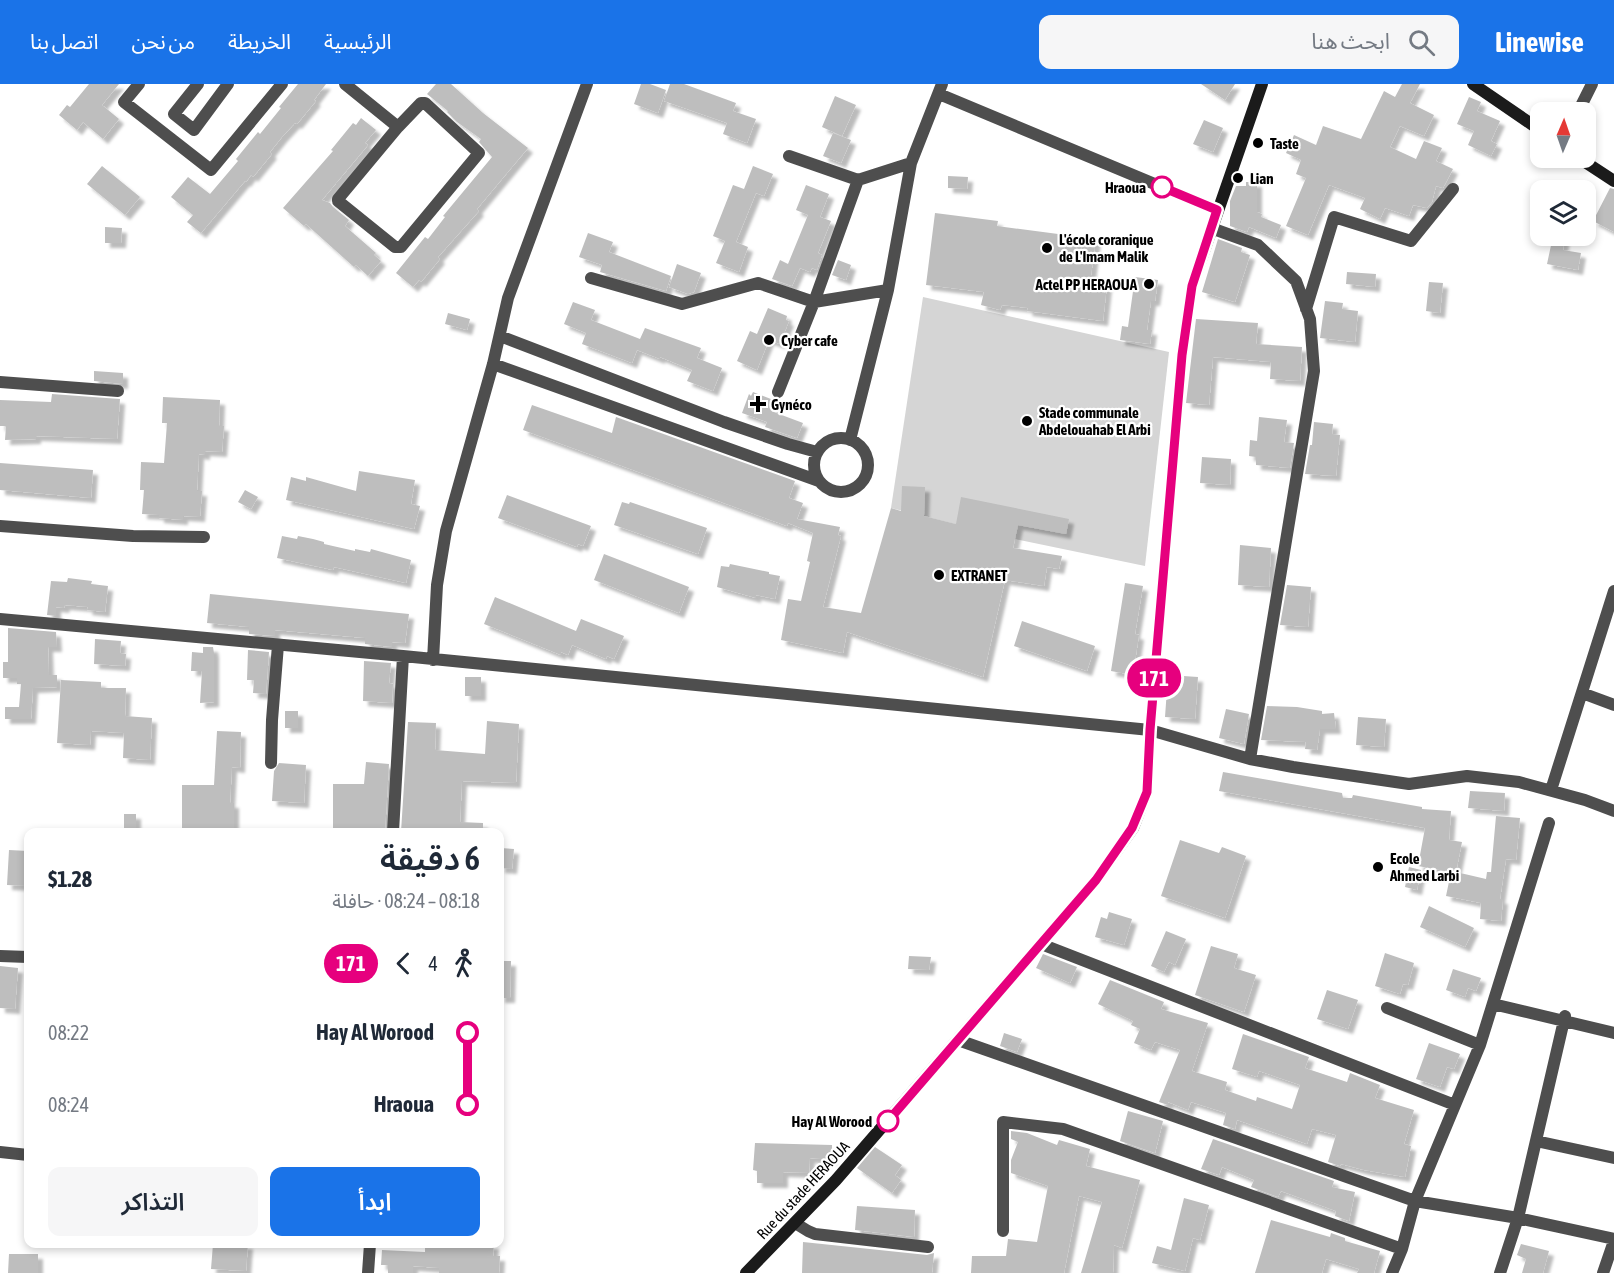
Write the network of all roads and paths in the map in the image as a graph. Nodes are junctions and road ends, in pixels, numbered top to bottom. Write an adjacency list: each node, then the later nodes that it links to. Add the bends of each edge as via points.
1 (138, 84): 4 (street, via 124,102 211,170)
2 (198, 84): 3 (street, via 174,114 194,130)
3 (228, 84)
4 (282, 84)
5 (345, 84): 13 (street)
6 (587, 84): 26 (street, via 508,298)
7 (1262, 84): 20 (street, Rue du stade HERAOUA)
8 (1473, 84): 12 (street)
9 (1592, 84): 11 (street)
10 (941, 89): 15 (street); 20 (street)
11 (1583, 102)
12 (1530, 123)
13 (398, 127): 13 (street, via 425,103 479,153 397,248 338,199)
14 (789, 156): 17 (street)
15 (911, 163): 17 (street); 23 (street)
16 (1594, 168): 18 (street)
17 (858, 180): 24 (street)
18 (1614, 181)
19 (1453, 189): 25 (street, via 1411,241 1334,217)
20 (1217, 210): 21 (street, Rue du stade HERAOUA)
21 (1211, 228): 25 (street, via 1258,245 1296,281); 43 (street, Rue du stade HERAOUA, via 1192,286 1182,355)
22 (591, 278): 24 (street, via 682,304 759,283)
23 (888, 290): 24 (street); 31 (street)
24 (814, 302): 30 (street)
25 (1306, 309): 44 (street, via 1314,371)
26 (500, 336): 27 (street); 32 (street, via 724,422)
27 (493, 364): 33 (street); 40 (street, via 446,531 437,585)
28 (0, 382): 29 (street)
29 (118, 391)
30 (778, 392)
31 (850, 440): 32 (street, via 828,441); 33 (street, via 862,449 868,463 860,484 839,492)
32 (817, 452): 33 (street, via 814,467)
33 (819, 481)
34 (0, 526): 35 (street)
35 (204, 537)
36 (1613, 597): 41 (street)
37 (0, 619): 38 (street)
38 (278, 645): 39 (street); 45 (street)
39 (402, 656): 40 (street); 49 (street)
40 (433, 660): 43 (street)
41 (1582, 693): 42 (street); 46 (street)
42 (1614, 705)
43 (1150, 730): 44 (street); 50 (street, Rue du stade HERAOUA, via 1147,792 1132,828 1096,880)
44 (1250, 759): 46 (street, via 1409,784 1467,776)
45 (271, 763)
46 (1551, 790): 47 (street)
47 (1614, 811)
48 (1548, 822): 53 (street)
49 (393, 828)
50 (1041, 944): 57 (street, Rue du stade HERAOUA); 59 (street)
51 (0, 956): 52 (street)
52 (24, 957)
53 (1493, 1004): 55 (street); 58 (street)
54 (1387, 1008): 58 (street)
55 (1565, 1018): 56 (street); 60 (street)
56 (1614, 1032)
57 (958, 1040): 64 (street); 66 (street, Rue du stade HERAOUA)
58 (1480, 1044): 59 (street)
59 (1455, 1105): 64 (street)
60 (1536, 1141): 63 (street); 65 (street)
61 (0, 1152): 62 (street)
62 (24, 1155)
63 (1614, 1158)
64 (1415, 1201): 65 (street); 71 (street)
65 (1518, 1218): 68 (street); 75 (street)
66 (795, 1222): 69 (street, via 815,1234); 73 (street, Rue du stade HERAOUA)
67 (1003, 1232): 71 (street, via 1002,1122 1063,1129)
68 (1614, 1240): 76 (street)
69 (928, 1247)
70 (370, 1248): 72 (street)
71 (1402, 1249): 74 (street)
72 (368, 1273)
73 (746, 1273)
74 (1392, 1273)
75 (1500, 1273)
76 (1603, 1273)

